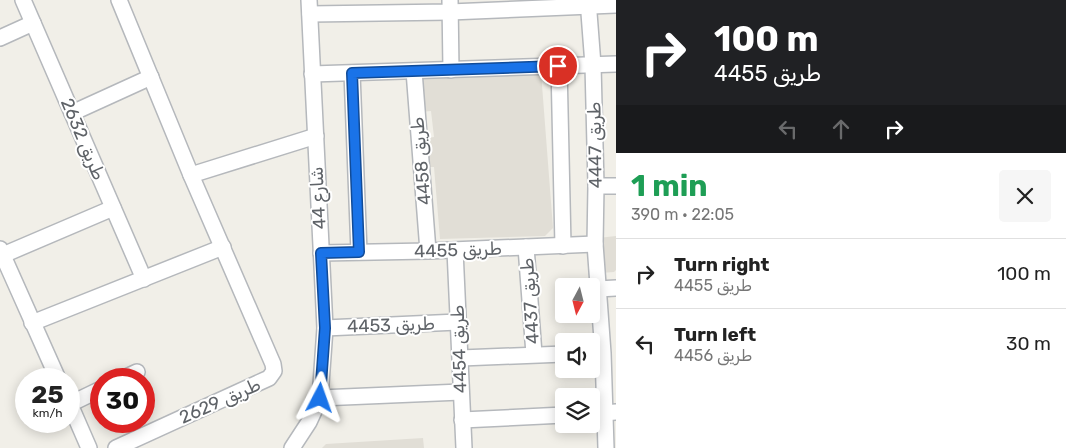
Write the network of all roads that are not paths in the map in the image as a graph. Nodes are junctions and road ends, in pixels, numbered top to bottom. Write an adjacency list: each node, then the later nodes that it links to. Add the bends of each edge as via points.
1 (23, 0): 7 (street, طريق 2632)
2 (119, 0): 16 (street)
3 (588, 3): 4 (street); 5 (street); 10 (street, طريق 4447)
4 (616, 5)
5 (450, 6): 6 (street); 12 (street)
6 (309, 7): 15 (street, شارع 44)
7 (33, 23): 8 (street); 17 (street, طريق 2632)
8 (0, 38)
9 (616, 64): 10 (street)
10 (593, 65): 11 (street); 20 (street, طريق 4447)
11 (558, 66): 12 (street); 25 (street)
12 (451, 70): 13 (street)
13 (414, 71): 14 (street); 28 (street, طريق 4458)
14 (352, 73): 15 (street); 30 (street)
15 (312, 74): 18 (street, شارع 44)
16 (151, 77): 17 (street); 19 (street)
17 (72, 113): 22 (street, طريق 2632)
18 (316, 136): 19 (street); 31 (street, شارع 44)
19 (191, 175): 24 (street)
20 (596, 186): 21 (street); 23 (street, طريق 4447)
21 (616, 186)
22 (113, 208): 29 (street); 33 (street, طريق 2632)
23 (595, 244): 25 (street, طريق 4455); 32 (street, طريق 4447)
24 (223, 246): 33 (street); 51 (street, طريق 2629, via 274,371 269,378)
25 (563, 246): 26 (street, طريق 4455)
26 (526, 247): 27 (street, طريق 4455); 39 (street, طريق 4437)
27 (455, 250): 28 (street, طريق 4455); 36 (street, طريق 4454)
28 (428, 251): 30 (street, طريق 4455)
29 (1, 252): 37 (street)
30 (359, 252): 31 (street, طريق 4455)
31 (321, 253): 38 (street, شارع 44)
32 (597, 278)
33 (144, 279): 37 (street)
34 (616, 288): 35 (street)
35 (600, 289)
36 (458, 322): 38 (street, طريق 4453); 41 (street, طريق 4454)
37 (32, 323): 42 (street)
38 (325, 328): 45 (street, شارع 44)
39 (534, 354): 40 (street); 41 (street)
40 (555, 354)
41 (461, 358): 44 (street, طريق 4454)
42 (53, 368)
43 (600, 378): 46 (street, طريق 4447)
44 (461, 392): 45 (street); 48 (street, طريق 4454)
45 (320, 398): 52 (street, شارع 44)
46 (604, 413): 54 (street, طريق 4447)
47 (555, 415): 48 (street)
48 (462, 420): 53 (street, طريق 4454)
49 (80, 428): 50 (street)
50 (89, 448)
51 (116, 448)
52 (292, 448)
53 (464, 448)
54 (606, 448)

